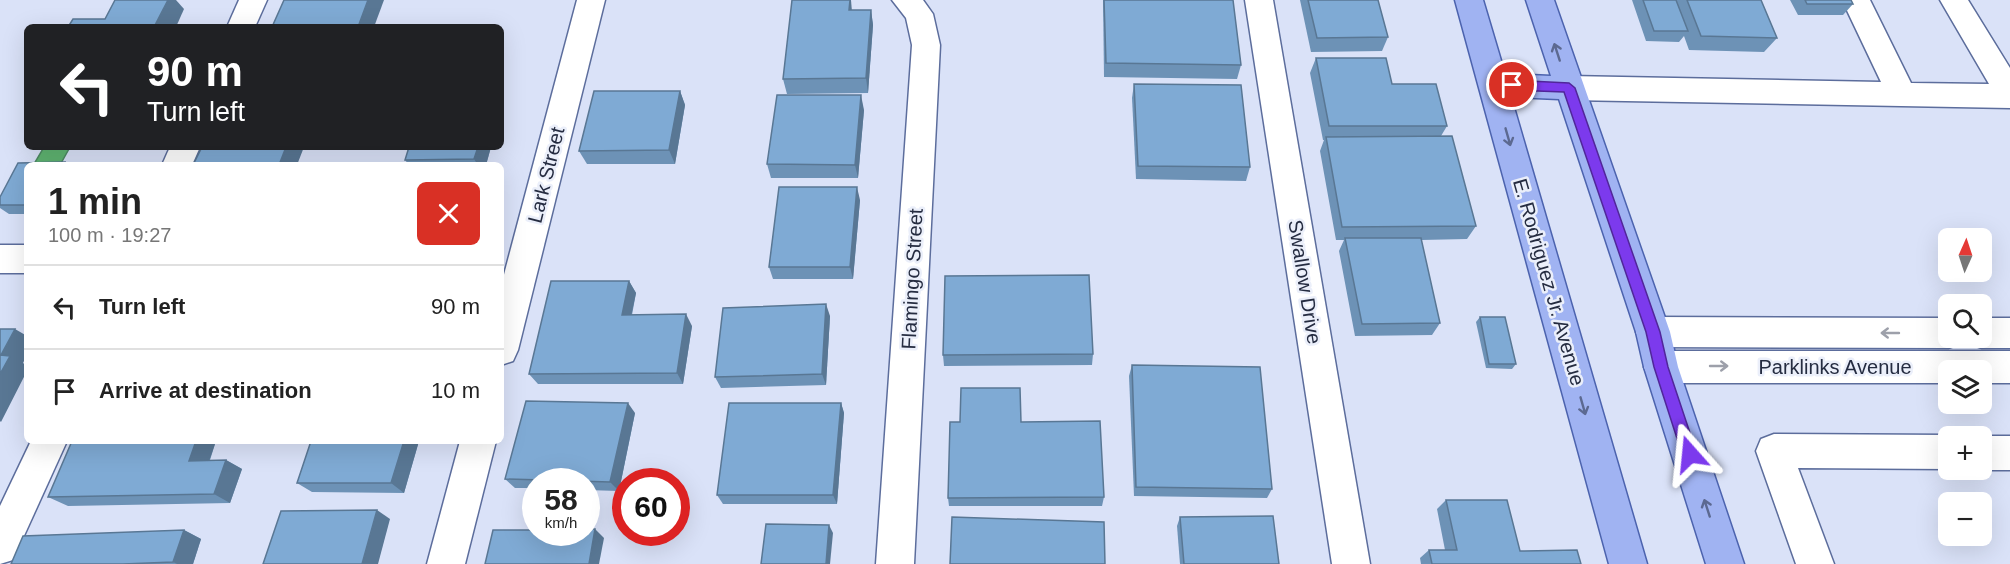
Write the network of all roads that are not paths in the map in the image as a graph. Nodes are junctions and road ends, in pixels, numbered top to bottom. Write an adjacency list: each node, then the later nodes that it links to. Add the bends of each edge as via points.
1 (253, 0): 9 (street)
2 (591, 0): 20 (street, Lark Street)
3 (906, 0): 30 (street, Flamingo Street, via 919,14 926,45)
4 (1259, 0): 31 (street, Swallow Drive)
5 (1469, 0): 10 (main road, E. Rodriguez Jr. Avenue)
6 (1540, 0): 11 (main road, one-way to 6)
7 (1856, 0): 12 (street)
8 (1954, 0): 13 (street)
9 (242, 24)
10 (1493, 85): 11 (main road); 32 (main road, E. Rodriguez Jr. Avenue, one-way to 32)
11 (1569, 88): 12 (street); 16 (main road)
12 (1902, 94): 13 (street)
13 (2010, 95)
14 (0, 259): 15 (street)
15 (24, 259)
16 (1653, 332): 17 (street, Parklinks Avenue, one-way to 16); 21 (main road)
17 (1938, 333)
18 (1992, 333): 19 (street)
19 (2010, 333)
20 (504, 338)
21 (1661, 367): 22 (street, Parklinks Avenue, one-way to 22); 33 (main road, one-way to 21)
22 (2010, 367)
23 (48, 444): 28 (street)
24 (477, 444): 29 (street)
25 (1938, 452): 34 (street, via 1774,451)
26 (1992, 453): 27 (street)
27 (2010, 453)
28 (0, 547)
29 (446, 564)
30 (896, 564)
31 (1351, 564)
32 (1628, 564)
33 (1725, 564)
34 (1815, 564)

